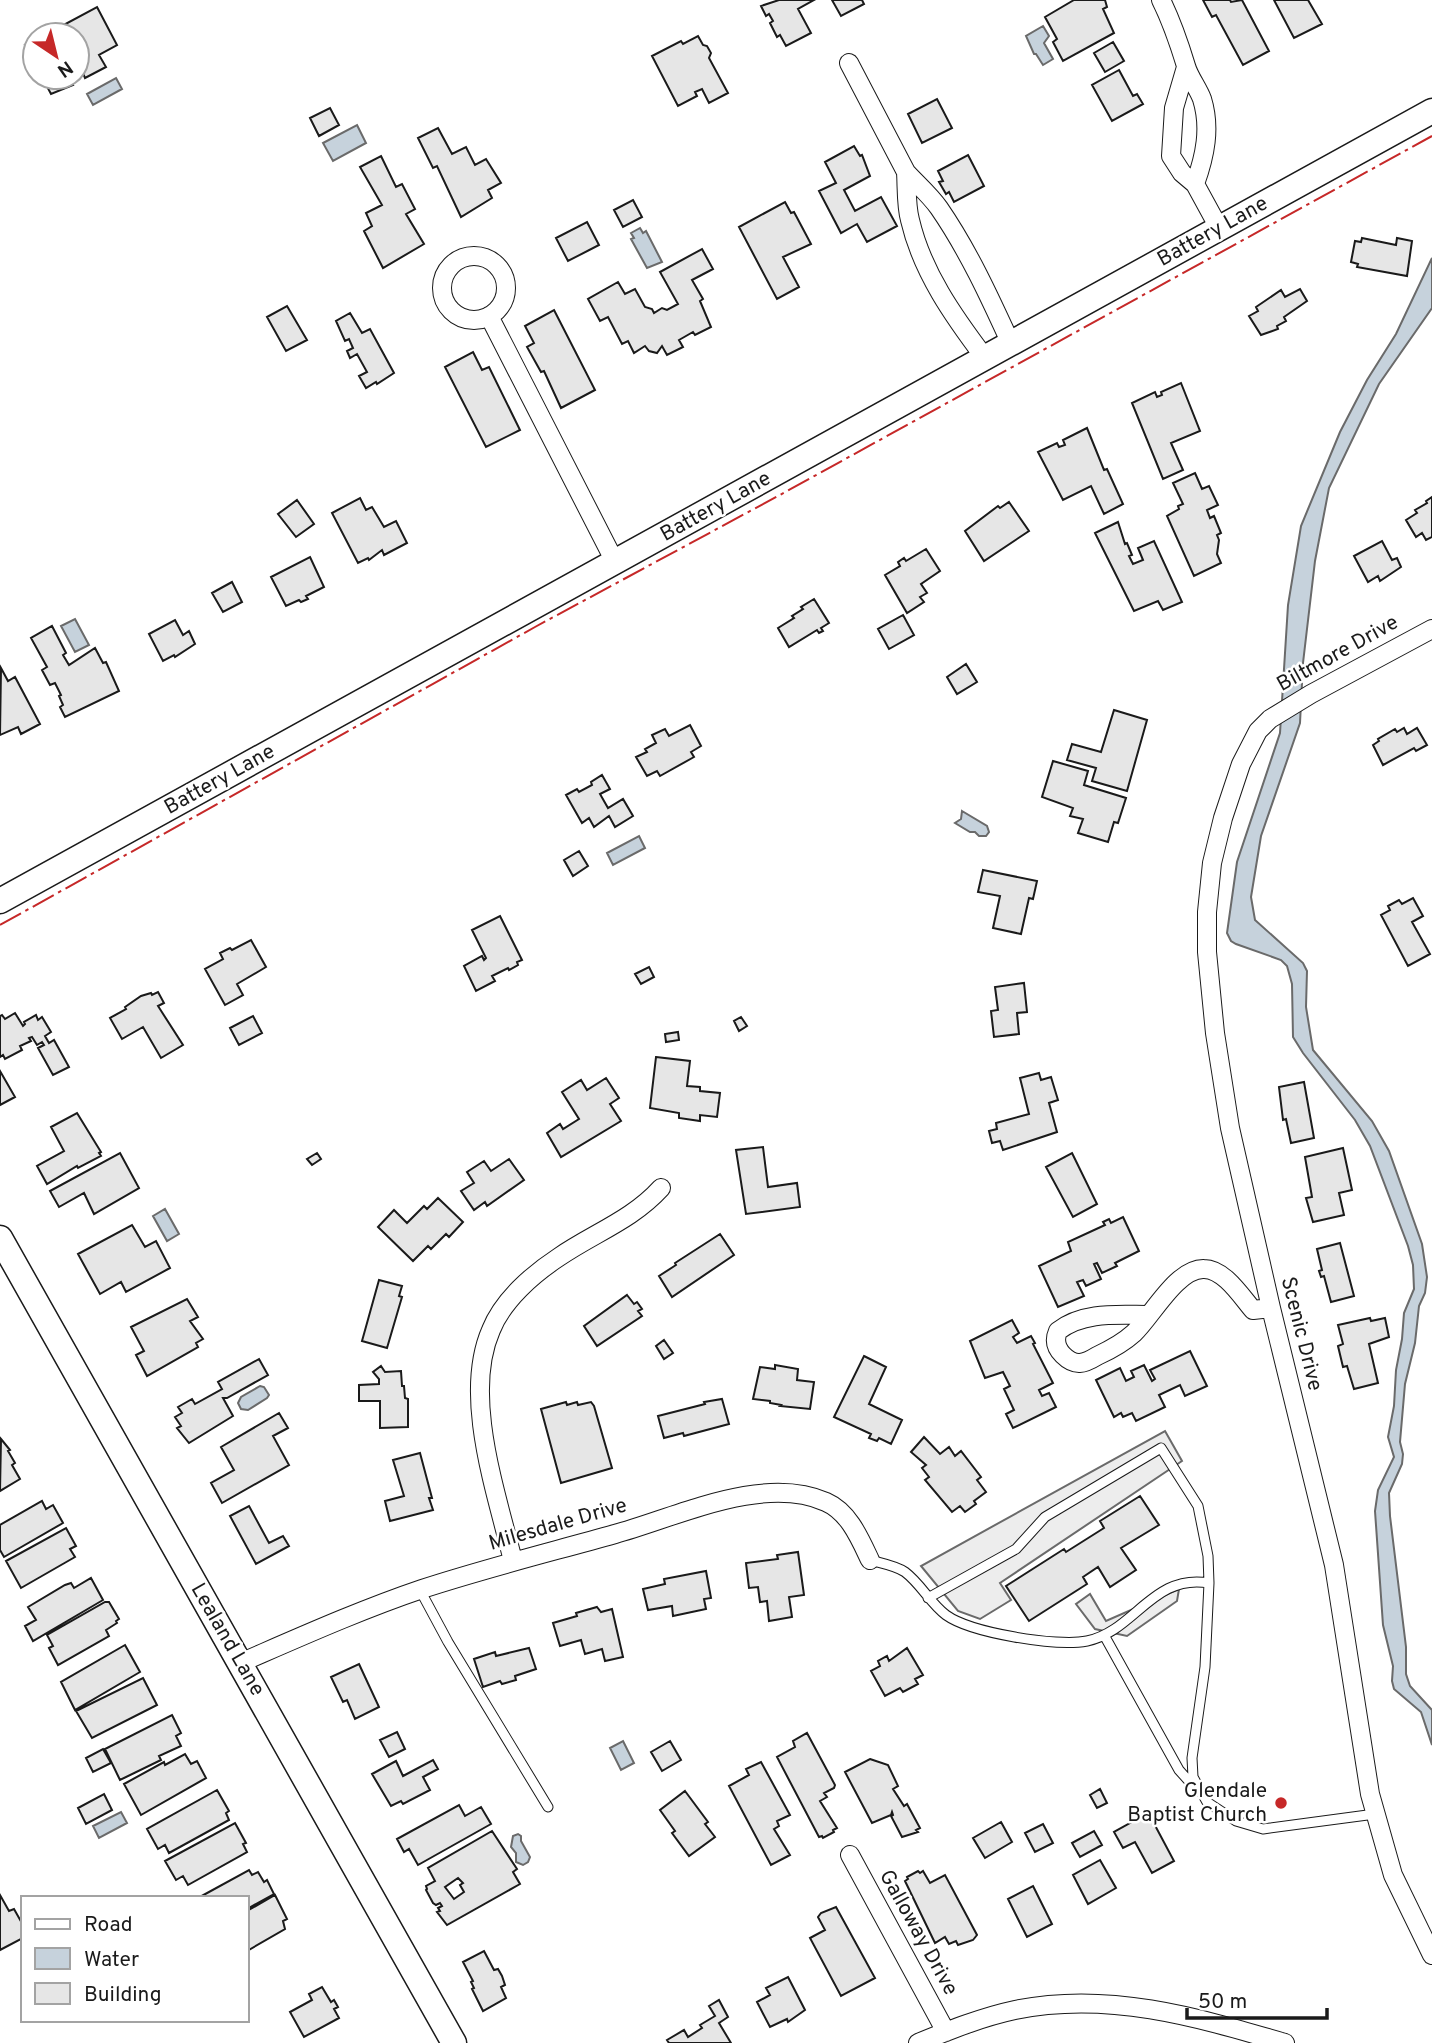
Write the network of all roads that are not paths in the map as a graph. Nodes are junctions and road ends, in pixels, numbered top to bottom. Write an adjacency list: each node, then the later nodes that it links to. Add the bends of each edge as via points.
1 (1162, 0): 3 (street)
2 (849, 63): 5 (street)
3 (1186, 67): 6 (street, via 1206,118 1205,157); 6 (street, via 1174,108 1170,150 1173,161)
4 (1432, 111): 7 (main road, Battery Lane)
5 (906, 172): 9 (street, via 937,206 964,249); 10 (street, via 909,217 918,248 948,307)
6 (1195, 184): 7 (street)
7 (1219, 228): 9 (main road, Battery Lane)
8 (489, 316): 11 (street)
9 (1011, 344): 10 (main road, Battery Lane)
10 (985, 358): 11 (main road, Battery Lane)
11 (615, 562): 14 (main road, Battery Lane)
12 (1432, 629): 13 (street, Biltmore Drive)
13 (1272, 718): 17 (street, Scenic Drive, via 1258,731 1241,764 1223,818 1212,863 1207,951 1214,1033 1230,1128)
14 (0, 901)
15 (661, 1188): 20 (street, via 622,1222 543,1269 506,1305 490,1332 479,1403)
16 (0, 1238): 25 (main road, Lealand Lane)
17 (1271, 1308): 18 (street, via 1253,1310 1224,1278 1202,1268 1176,1283); 28 (street, Scenic Drive, via 1332,1556)
18 (1149, 1315): 18 (street, via 1132,1335 1084,1363 1071,1362 1056,1342 1058,1331 1071,1322)
19 (870, 1560): 20 (street, Milesdale Drive, via 848,1520 834,1506 780,1493 698,1508); 23 (lane, via 904,1571)
20 (513, 1561): 22 (street, Milesdale Drive)
21 (1209, 1583): 23 (lane, via 1198,1506 1161,1448 1045,1517 1016,1549); 24 (lane, via 1186,1581 1170,1587); 26 (lane, via 1205,1667 1192,1758 1193,1777)
22 (420, 1590): 25 (street, Milesdale Drive); 27 (lane)
23 (928, 1598): 24 (lane, via 948,1616 994,1632 1041,1641 1087,1641)
24 (1104, 1634): 26 (lane, via 1179,1770)
25 (240, 1663): 32 (main road, Lealand Lane)
26 (1207, 1802): 28 (lane, via 1236,1821 1263,1829)
27 (548, 1807)
28 (1375, 1814): 30 (street, Scenic Drive, via 1393,1875)
29 (850, 1855): 31 (street, Galloway Drive)
30 (1432, 1955)
31 (946, 2032): 33 (street); 34 (street, via 1016,2010 1114,2004 1191,2016)
32 (454, 2043)
33 (918, 2043)
34 (1285, 2043)

